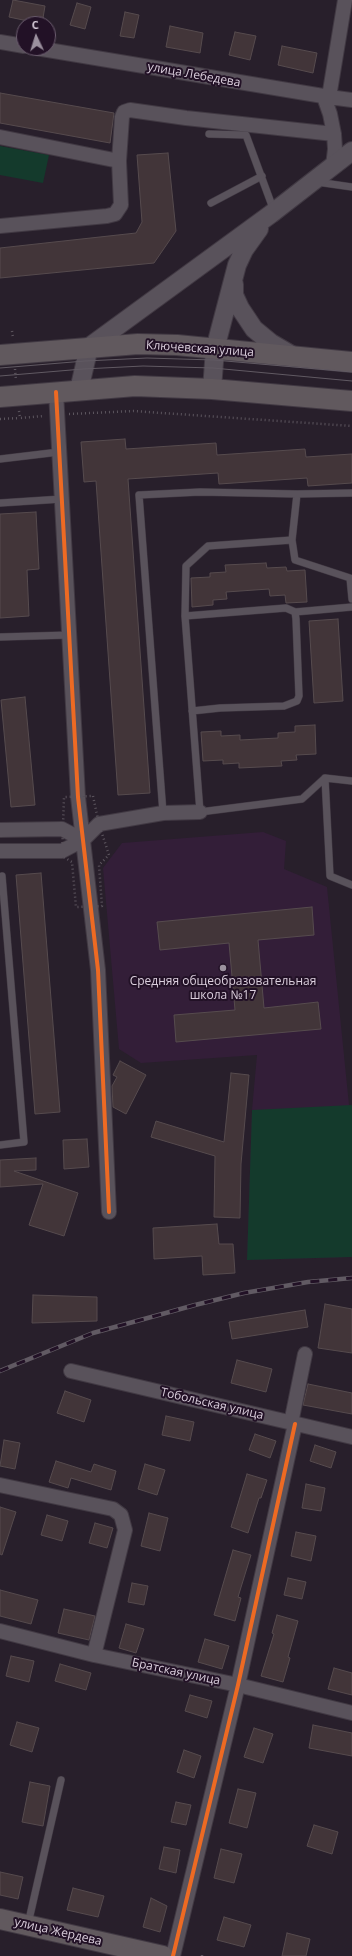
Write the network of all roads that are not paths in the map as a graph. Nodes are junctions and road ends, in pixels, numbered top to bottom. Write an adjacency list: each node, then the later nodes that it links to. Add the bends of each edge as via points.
1 (345, 0): 5 (street)
2 (0, 42): 3 (street)
3 (16, 45)
4 (56, 51): 5 (street, улица Лебедева)
5 (327, 97): 6 (street, улица Лебедева); 8 (street)
6 (352, 100)
7 (209, 134): 13 (lane, via 246,135)
8 (334, 134): 11 (street, via 130,110 124,112 122,117); 12 (street)
9 (0, 137): 11 (street)
10 (352, 151): 12 (street)
11 (119, 161): 18 (street, via 121,205 115,214)
12 (332, 166): 14 (street)
13 (262, 176): 16 (lane); 17 (lane)
14 (313, 182): 15 (lane); 17 (street)
15 (352, 187)
16 (211, 203)
17 (273, 213): 19 (street, via 244,250); 20 (street)
18 (0, 226)
19 (234, 280): 21 (street); 23 (street, via 234,295 254,329 271,343)
20 (89, 347): 21 (main road, Ключевская улица, via 138,344); 22 (main road, Ключевская улица); 26 (street)
21 (215, 349): 23 (main road, Ключевская улица); 25 (street)
22 (7, 355)
23 (296, 357): 24 (main road, Ключевская улица)
24 (352, 362)
25 (212, 389): 26 (main road, via 135,386); 29 (main road)
26 (80, 390): 27 (main road)
27 (56, 392): 28 (main road); 30 (street)
28 (9, 396)
29 (352, 401)
30 (59, 452): 31 (lane); 34 (street)
31 (0, 458)
32 (352, 493): 33 (lane)
33 (297, 494): 36 (lane); 47 (lane, via 200,492 139,495)
34 (62, 499): 35 (lane); 41 (street)
35 (0, 503)
36 (292, 540): 37 (lane, via 295,560 350,578); 40 (lane, via 208,546 186,566)
37 (352, 598)
38 (352, 607): 39 (lane)
39 (295, 612): 40 (lane, via 286,608); 43 (lane, via 300,696 297,701 284,706)
40 (185, 616): 43 (lane)
41 (69, 635): 42 (lane); 49 (street, via 78,797)
42 (0, 637)
43 (192, 711): 46 (lane)
44 (325, 778): 45 (lane); 46 (lane, via 302,799); 53 (lane, via 330,876)
45 (352, 781)
46 (200, 812): 47 (street)
47 (163, 813): 49 (street, via 99,824)
48 (0, 830): 49 (street, via 62,829)
49 (83, 840): 51 (street, via 62,851); 55 (street, via 98,970)
50 (0, 847): 51 (lane)
51 (0, 851)
52 (2, 876): 54 (lane, via 24,1142)
53 (352, 885)
54 (0, 1144)
55 (109, 1212)
56 (305, 1354): 58 (street)
57 (71, 1371): 58 (street, Тобольская улица)
58 (293, 1424): 59 (street, Тобольская улица); 63 (street)
59 (352, 1438)
60 (0, 1485): 62 (street, via 113,1509 121,1516 124,1530)
61 (0, 1631): 62 (street, Братская улица)
62 (94, 1655): 63 (street, Братская улица)
63 (238, 1685): 64 (street, Братская улица); 68 (street)
64 (352, 1713)
65 (61, 1780): 67 (lane)
66 (0, 1919): 67 (main road, улица Жердева)
67 (28, 1926): 68 (main road, улица Жердева)
68 (164, 1956)

